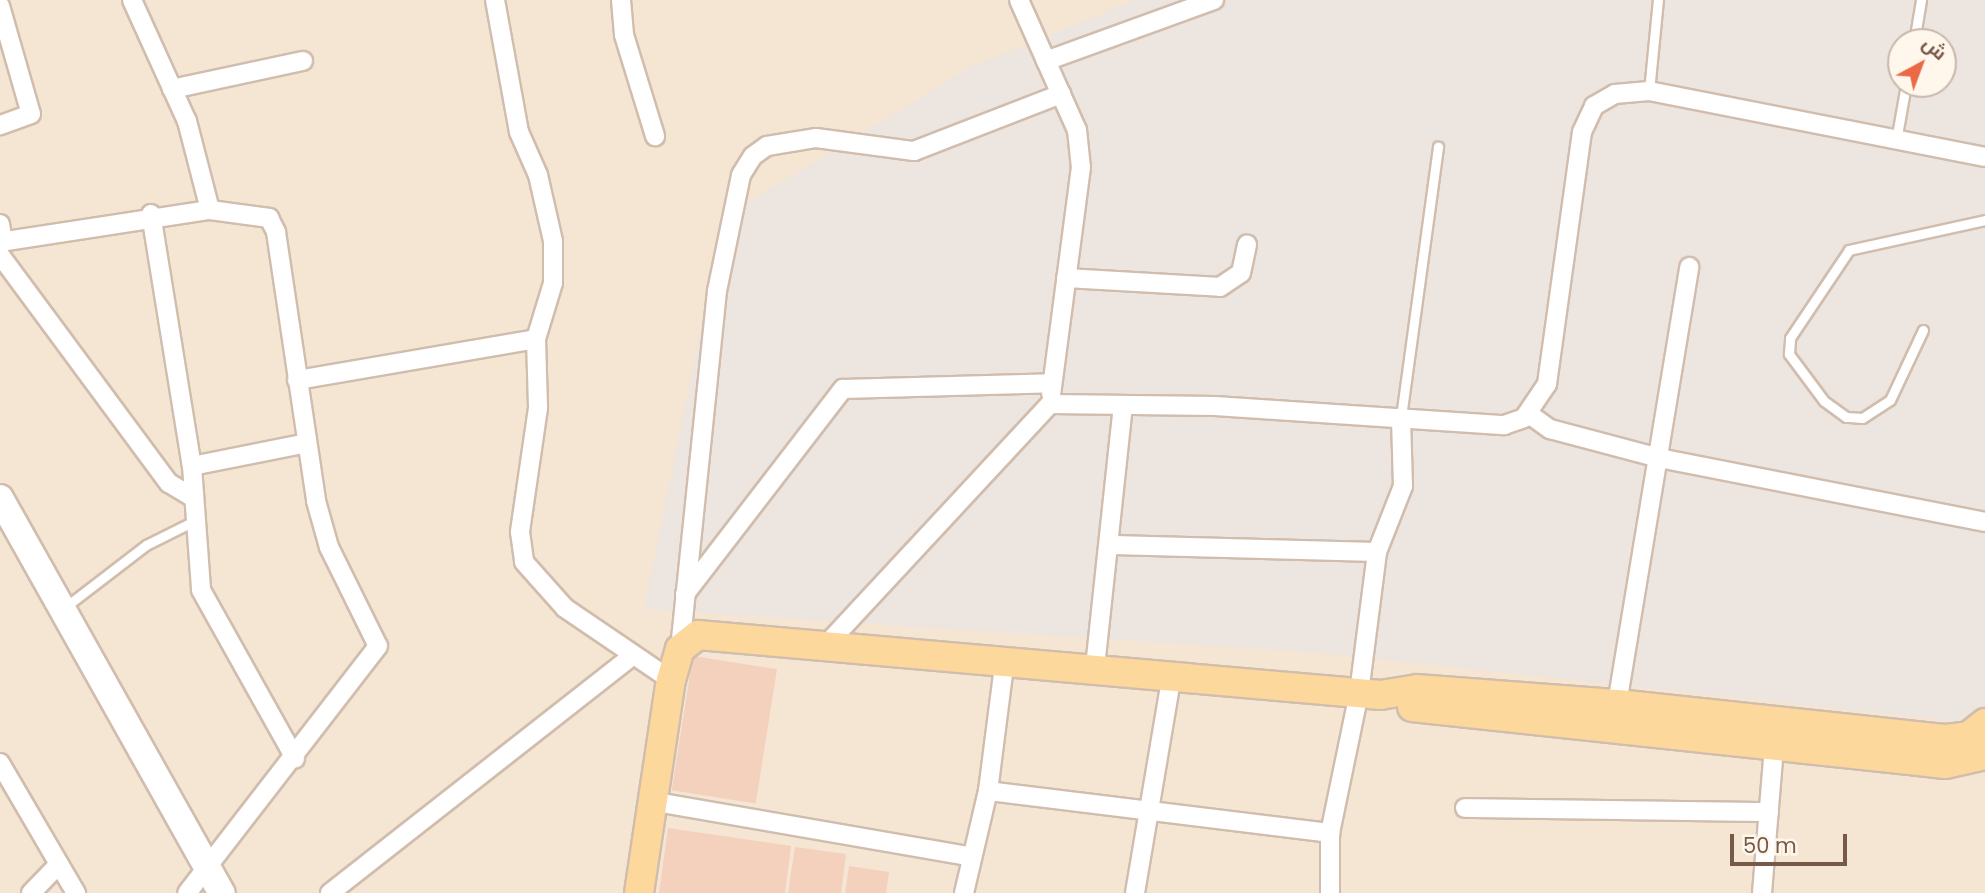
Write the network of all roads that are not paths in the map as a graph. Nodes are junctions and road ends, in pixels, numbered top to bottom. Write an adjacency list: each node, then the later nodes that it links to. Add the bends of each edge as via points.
1 (132, 0): 12 (street)
2 (495, 0): 29 (street, via 519,132 538,175 553,241 553,283)
3 (621, 0): 17 (street, via 624,35)
4 (1019, 0): 11 (street)
5 (1214, 0): 11 (street)
6 (1658, 0): 13 (lane)
7 (1921, 0): 9 (lane)
8 (0, 6): 16 (street, via 31,114)
9 (1916, 28)
10 (303, 61): 12 (street)
11 (1046, 61): 14 (street)
12 (172, 89): 21 (street)
13 (1649, 91): 18 (street); 34 (street, via 1615,94 1594,106 1582,132 1547,384)
14 (1061, 94): 27 (street, via 1077,130 1081,167); 45 (street, via 914,151 816,138 767,146 754,156 741,175 718,291)
15 (1904, 98): 18 (lane)
16 (0, 125)
17 (655, 136)
18 (1896, 141): 20 (street)
19 (1438, 147): 35 (lane)
20 (1985, 157)
21 (210, 210): 22 (street); 30 (street, via 269,218)
22 (151, 214): 24 (street); 38 (street)
23 (1985, 220): 28 (lane, via 1849,250 1790,338 1789,354 1824,401 1846,417 1862,418 1890,400)
24 (1, 241): 40 (street, via 169,483)
25 (1247, 245): 27 (street, via 1241,273 1220,287)
26 (1689, 267): 37 (street)
27 (1066, 278): 31 (street)
28 (1923, 330)
29 (536, 340): 30 (street); 49 (street, via 538,408 520,532 524,562 565,608)
30 (297, 380): 36 (street)
31 (1052, 383): 32 (street); 45 (street, via 843,388)
32 (1050, 404): 33 (street); 48 (street)
33 (1123, 405): 35 (street); 43 (street)
34 (1530, 414): 35 (street, via 1504,425); 37 (street, via 1550,429)
35 (1401, 417): 44 (street, via 1403,486)
36 (307, 443): 38 (street); 59 (street, via 329,547 377,646)
37 (1659, 458): 42 (street); 55 (street)
38 (192, 467): 40 (street)
39 (0, 498): 46 (main road)
40 (194, 498): 41 (street)
41 (196, 520): 46 (lane, via 146,545); 59 (street, via 201,590)
42 (1985, 522)
43 (1112, 545): 44 (street); 51 (street)
44 (1377, 552): 54 (street)
45 (685, 594): 47 (street)
46 (63, 610): 69 (main road)
47 (689, 642): 48 (main road); 53 (main road)
48 (828, 643): 50 (main road)
49 (631, 657): 53 (street); 74 (street)
50 (1005, 659): 51 (main road); 61 (street)
51 (1095, 667): 52 (main road)
52 (1172, 674): 54 (main road); 64 (street)
53 (671, 680): 62 (main road)
54 (1369, 694): 55 (main road, via 1418,690); 57 (main road, via 1416,708); 66 (street)
55 (1617, 704): 56 (main road, via 1946,739 1969,736)
56 (1985, 723)
57 (1774, 748): 58 (main road, via 1955,764); 65 (street)
58 (1985, 755)
59 (295, 758): 69 (street)
60 (0, 763): 68 (street)
61 (988, 790): 64 (street); 67 (street)
62 (650, 801): 67 (street); 75 (main road)
63 (1465, 808): 65 (street)
64 (1149, 810): 66 (street); 77 (street)
65 (1769, 812): 79 (street)
66 (1330, 834): 78 (street)
67 (968, 856): 76 (street)
68 (58, 865): 70 (street); 71 (street)
69 (208, 869): 72 (street); 73 (main road)
70 (32, 893)
71 (76, 893)
72 (187, 893)
73 (222, 893)
74 (330, 893)
75 (639, 893)
76 (964, 893)
77 (1135, 893)
78 (1330, 893)
79 (1762, 893)

